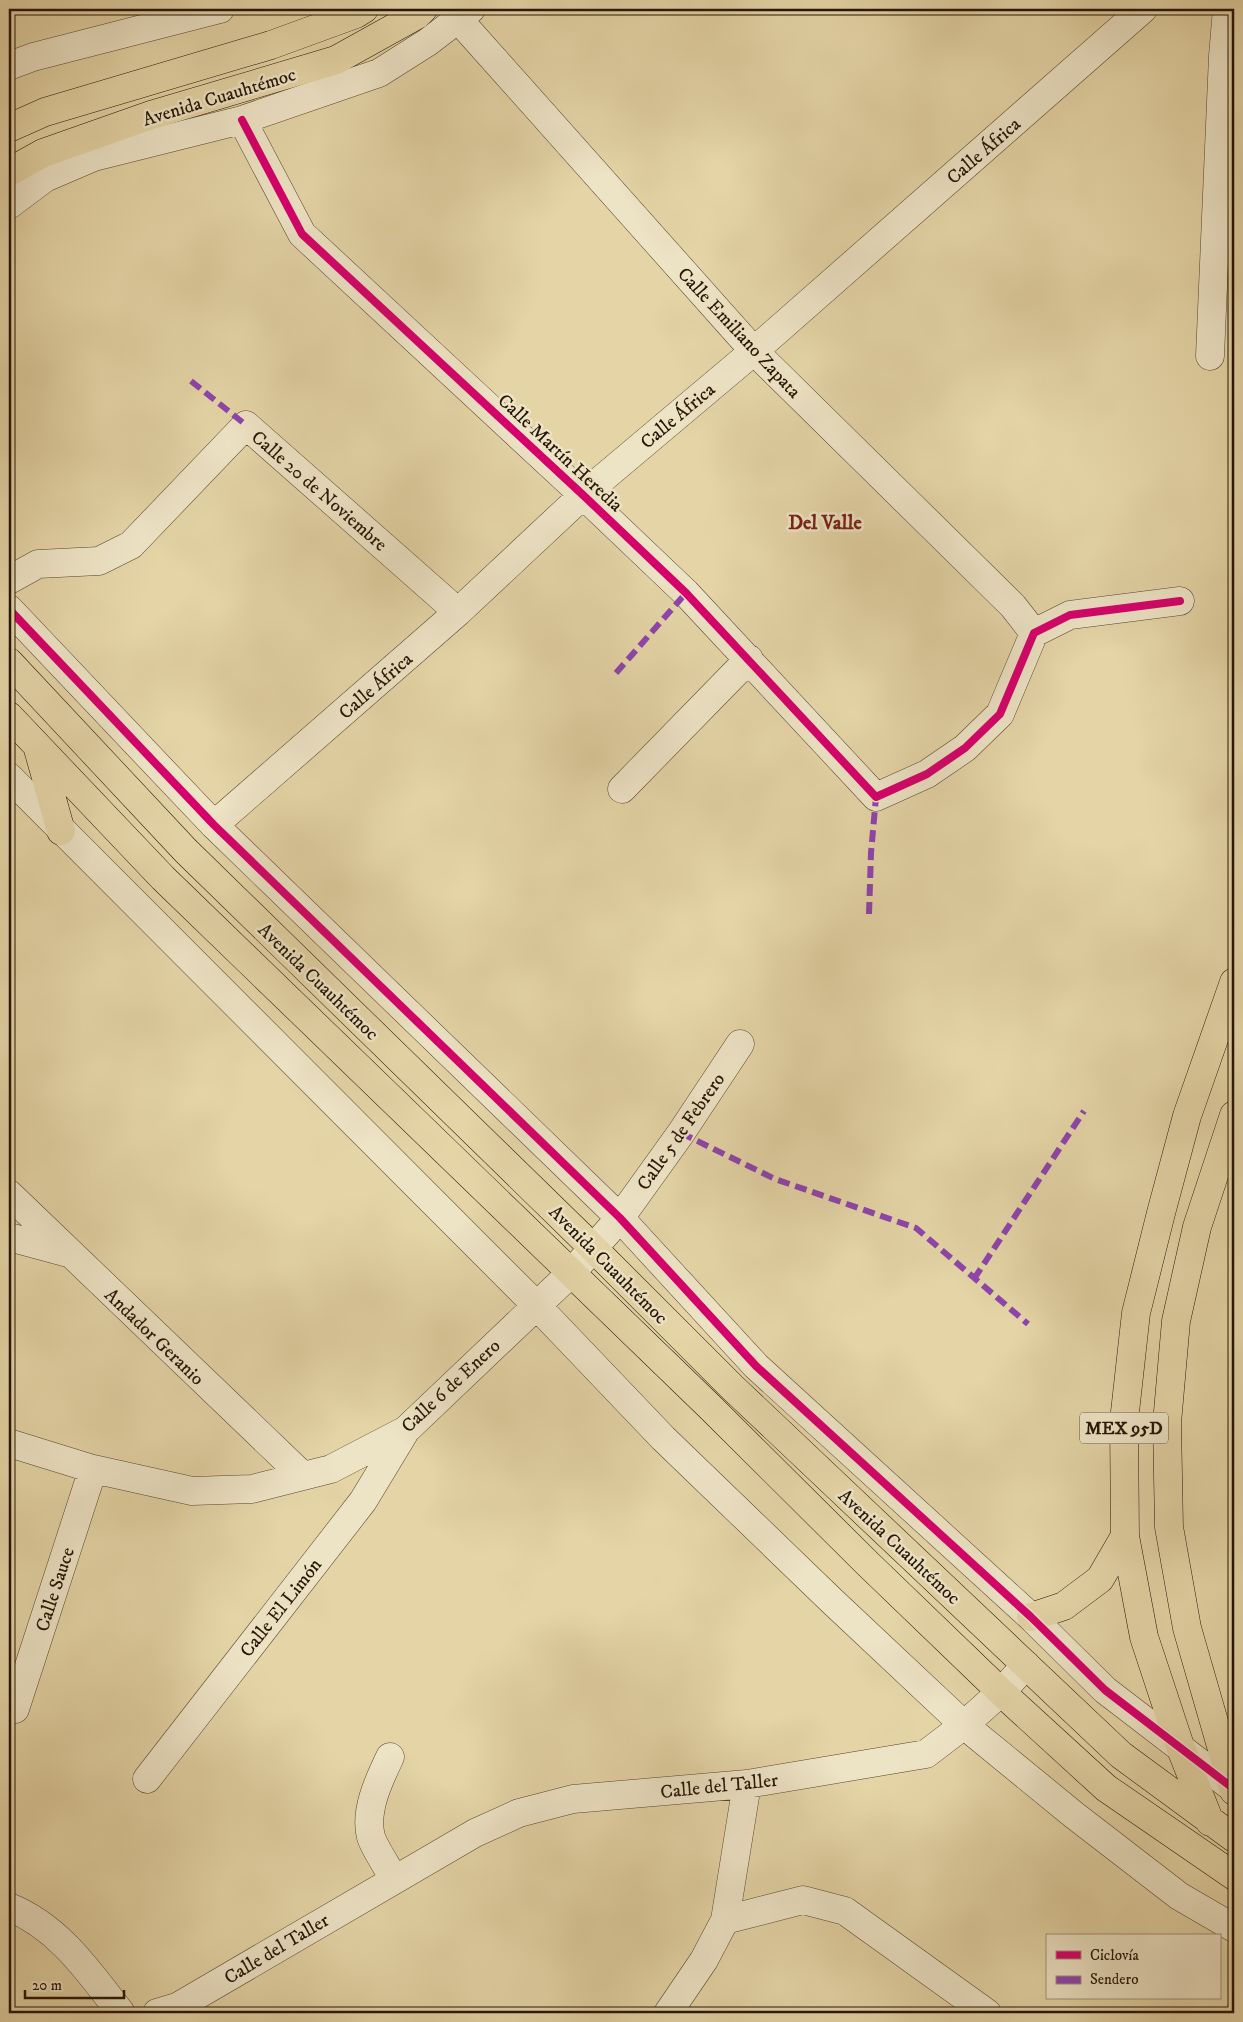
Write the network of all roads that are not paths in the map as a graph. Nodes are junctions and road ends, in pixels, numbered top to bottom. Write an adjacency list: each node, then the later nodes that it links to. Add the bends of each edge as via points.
1 (220, 9): 7 (street)
2 (364, 9): 9 (main road, Avenida Cuauhtémoc, via 271,46 45,112)
3 (423, 9): 10 (main road, Avenida Cuauhtémoc, via 336,60 151,115 43,154)
4 (1143, 9): 12 (street, Calle África)
5 (1227, 9): 13 (street)
6 (465, 14): 8 (street, via 379,73); 12 (street, Calle Emiliano Zapata)
7 (9, 66)
8 (242, 120): 11 (street, via 94,158 45,178); 14 (street, Calle Martín Heredia, via 302,234)
9 (9, 128)
10 (9, 172)
11 (9, 205)
12 (754, 351): 14 (street, Calle África); 19 (street, Calle Emiliano Zapata, via 1013,606)
13 (1210, 356)
14 (584, 495): 18 (street, Calle África); 20 (street, Calle Martín Heredia)
15 (9, 580): 18 (street, Calle 20 de Noviembre, via 38,564 99,561 131,544 246,425)
16 (1180, 601): 19 (street, via 1070,615)
17 (9, 609): 26 (street)
18 (458, 612): 26 (street, Calle África)
19 (1034, 633): 20 (street, Calle Martín Heredia, via 1000,714 965,748 927,774 876,797)
20 (749, 659): 25 (street)
21 (9, 662): 34 (main road, Avenida Cuauhtémoc, via 186,851)
22 (9, 716): 23 (main road, Avenida Cuauhtémoc)
23 (36, 745): 27 (main road); 36 (main road, Avenida Cuauhtémoc, via 163,878)
24 (9, 777): 27 (street)
25 (622, 789)
26 (214, 825): 32 (street)
27 (61, 831): 37 (street)
28 (1234, 982): 42 (main road, MEX 95D, via 1187,1116 1136,1313 1124,1421)
29 (740, 1044): 32 (street, Calle 5 de Febrero)
30 (1234, 1116): 52 (main road, MEX 95D, via 1197,1227 1176,1321 1167,1423 1169,1527 1187,1628)
31 (9, 1194): 35 (street, Andador Geranio)
32 (620, 1218): 34 (street, Calle 6 de Enero); 43 (street, via 756,1366)
33 (9, 1237): 35 (street)
34 (593, 1248): 36 (street, Calle 6 de Enero); 44 (main road, Avenida Cuauhtémoc, via 732,1387)
35 (69, 1254): 41 (street, Andador Geranio)
36 (571, 1273): 37 (street, Calle 6 de Enero); 45 (main road, Avenida Cuauhtémoc)
37 (536, 1305): 38 (street, Calle 6 de Enero); 47 (street, via 663,1438)
38 (406, 1430): 41 (street, Calle 6 de Enero, via 331,1468); 50 (street, Calle El Limón, via 363,1501)
39 (9, 1443): 40 (street, Calle 6 de Enero)
40 (93, 1469): 41 (street, Calle 6 de Enero, via 192,1491 252,1489); 46 (street, Calle Sauce)
41 (303, 1476)
42 (1125, 1536): 43 (main road, via 1100,1580 1064,1606); 48 (main road, MEX 95D, via 1144,1637)
43 (1031, 1617): 48 (street, via 1105,1690)
44 (1026, 1666): 45 (street, Calle del Taller); 53 (main road, Avenida Cuauhtémoc, via 1121,1755)
45 (1001, 1692): 47 (street, Calle del Taller); 56 (main road, Avenida Cuauhtémoc, via 1106,1788)
46 (15, 1709)
47 (964, 1725): 51 (street, Calle del Taller, via 926,1754); 60 (street, via 1179,1896)
48 (1182, 1748): 52 (street); 53 (main road, MEX 95D)
49 (390, 1757): 57 (street, via 376,1787 370,1810 371,1836)
50 (147, 1779)
51 (747, 1784): 57 (street, Calle del Taller, via 574,1799 519,1813 475,1833); 59 (street)
52 (1234, 1790)
53 (1210, 1822): 54 (main road, Avenida Cuauhtémoc); 55 (main road, MEX 95D)
54 (1234, 1838)
55 (1234, 1870)
56 (1234, 1876)
57 (394, 1878): 62 (street, Calle del Taller, via 177,2007)
58 (9, 1907): 61 (street, via 48,1928 74,1954)
59 (725, 1920): 63 (street, via 704,1960); 64 (street, via 802,1900 845,1911)
60 (1234, 1928)
61 (121, 2013)
62 (157, 2013)
63 (668, 2013)
64 (987, 2013)

